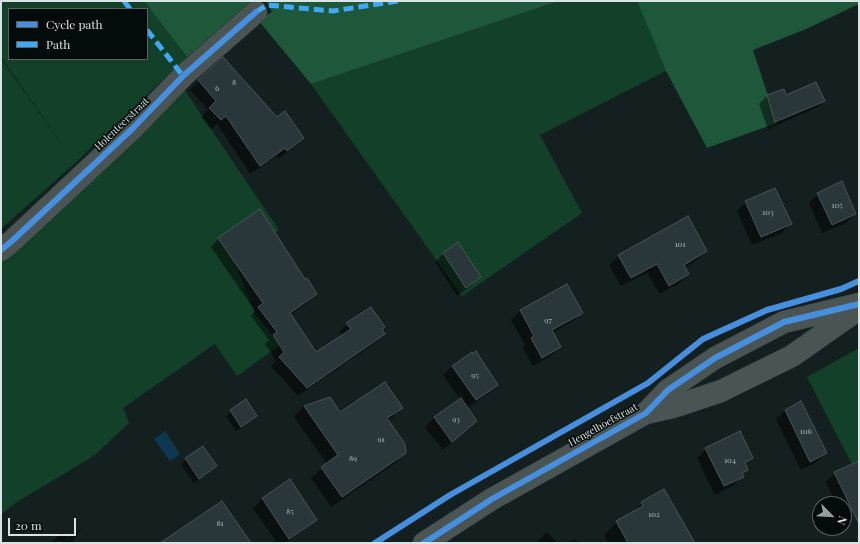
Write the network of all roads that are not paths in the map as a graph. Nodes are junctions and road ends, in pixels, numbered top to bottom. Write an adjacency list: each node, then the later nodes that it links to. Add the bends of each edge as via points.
1 (256, 12): 2 (street, Holenteerstraat, via 183,76 132,129)
2 (1, 250)
3 (859, 304): 5 (street, Hengelhoefstraat, via 784,322 715,358 668,390)
4 (859, 309): 5 (street, Hengelhoefstraat, via 792,356 721,391)
5 (646, 413): 6 (street, Hengelhoefstraat, via 492,499)
6 (424, 543)

